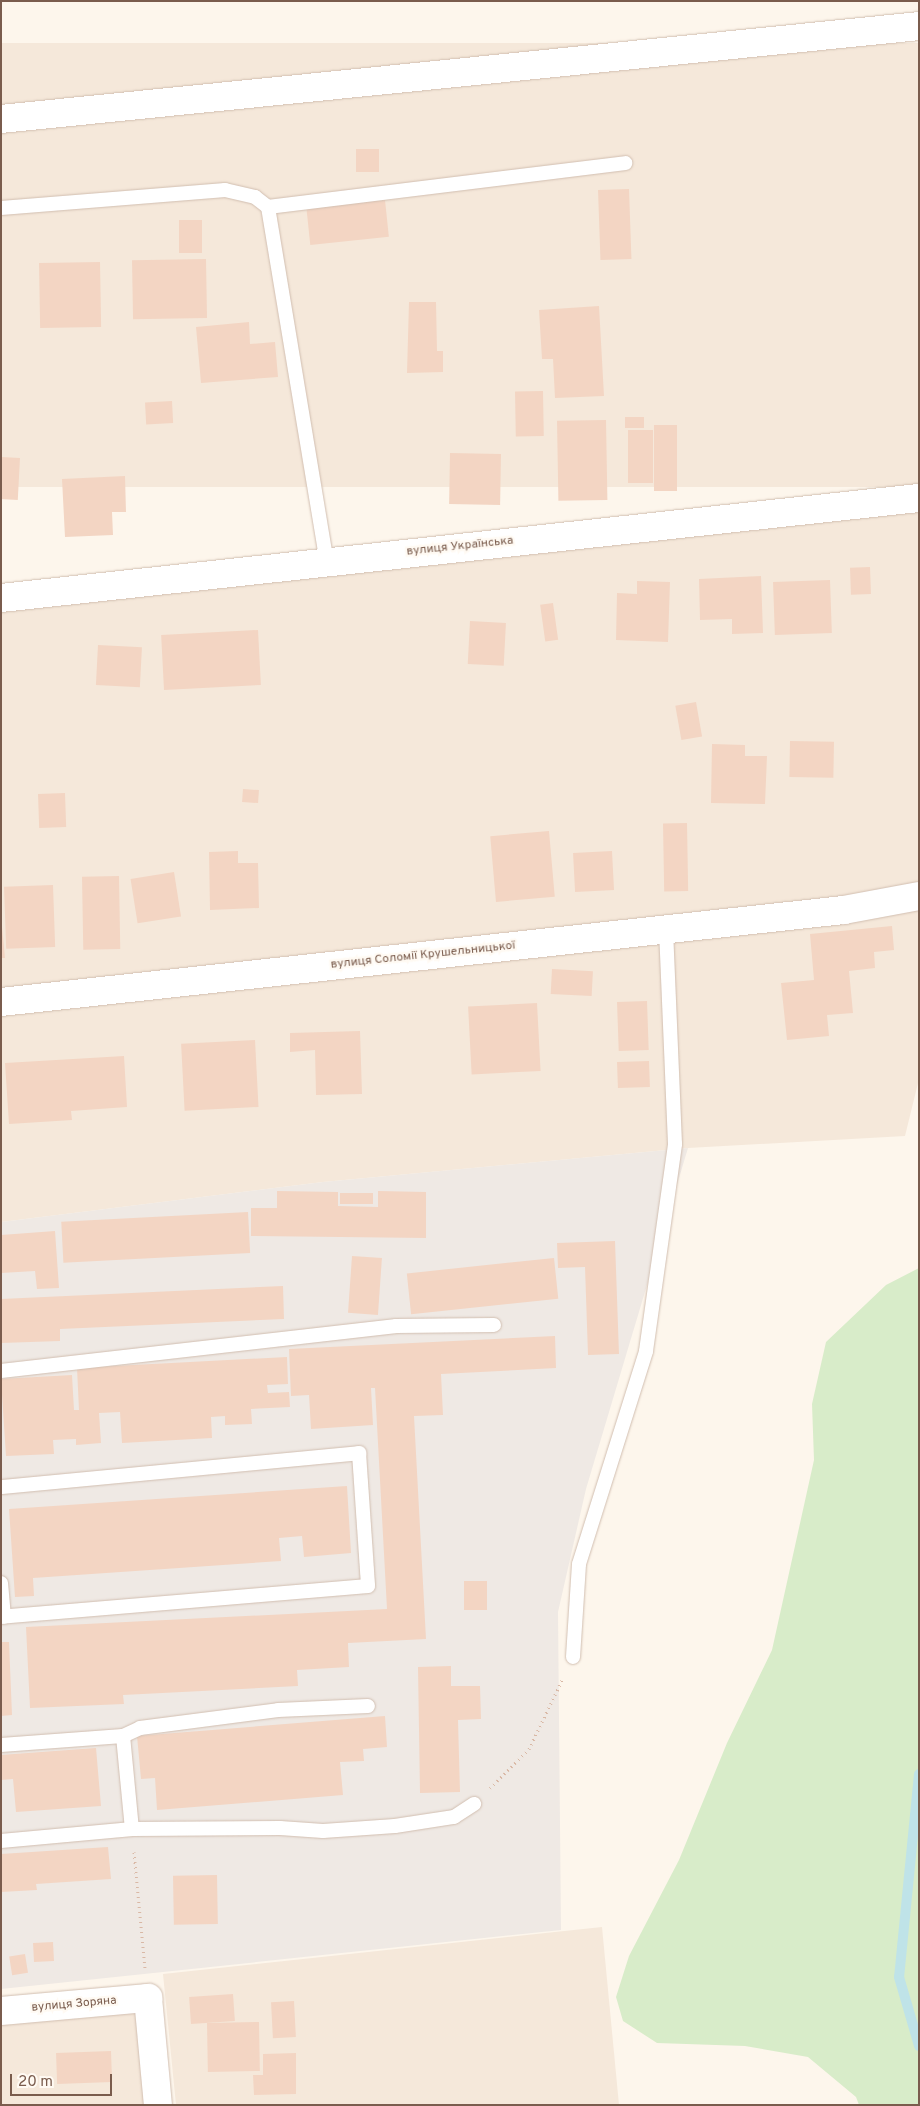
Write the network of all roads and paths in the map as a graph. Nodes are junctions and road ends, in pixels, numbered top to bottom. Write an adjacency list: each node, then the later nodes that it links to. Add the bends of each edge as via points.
1 (919, 26): 2 (street)
2 (1, 119)
3 (625, 163): 4 (lane)
4 (268, 207): 5 (lane, via 255,197 225,190); 7 (lane)
5 (1, 208)
6 (919, 498): 7 (street, вулиця Українська)
7 (327, 562): 8 (street, вулиця Українська)
8 (1, 598)
9 (919, 896): 10 (street, вулиця Соломії Крушельницької, via 844,910)
10 (666, 929): 11 (street, вулиця Соломії Крушельницької); 17 (lane, via 674,1154 646,1351 579,1564)
11 (1, 1002)
12 (494, 1325): 13 (lane, via 396,1326)
13 (1, 1371)
14 (1, 1487): 16 (lane, via 359,1453 368,1586)
15 (1, 1583): 16 (lane)
16 (2, 1617)
17 (573, 1657): 21 (path, via 529,1749)
18 (368, 1706): 19 (lane, via 278,1710 140,1728)
19 (123, 1736): 20 (lane); 22 (lane)
20 (1, 1745)
21 (474, 1804): 22 (lane, via 454,1817 386,1827 322,1831 280,1828)
22 (132, 1830): 23 (lane); 24 (path)
23 (1, 1841)
24 (148, 1998): 25 (street, вулиця Зоряна); 26 (street)
25 (1, 2012)
26 (158, 2105)

